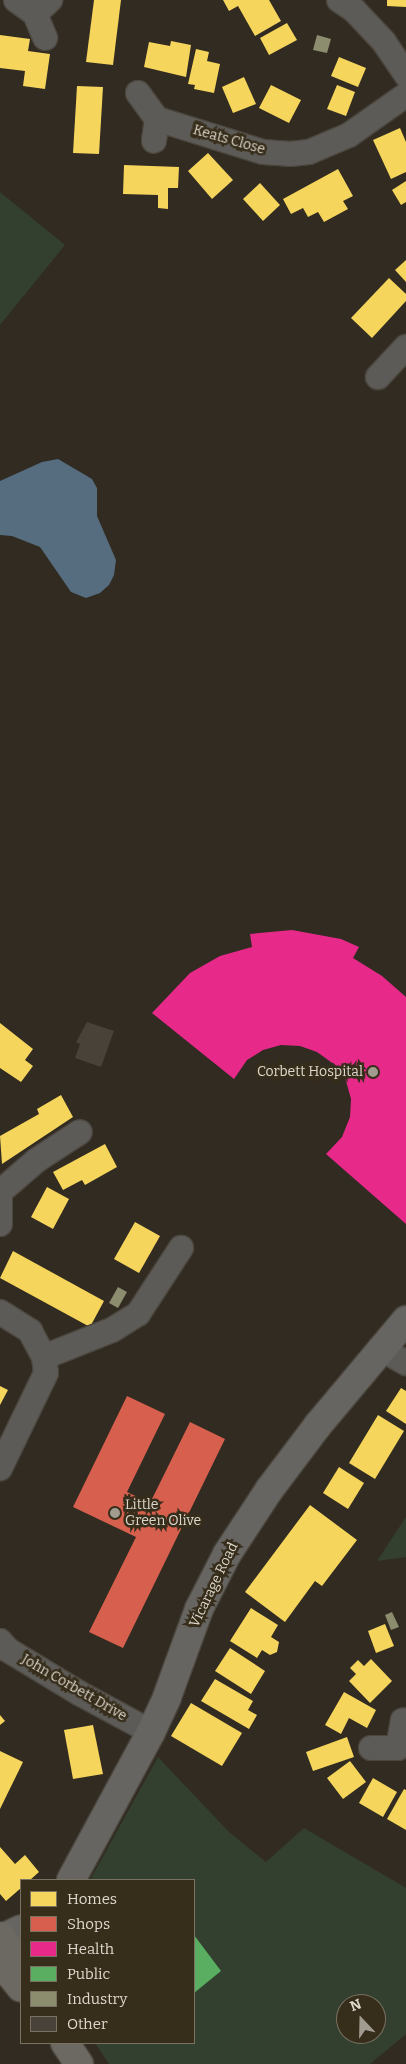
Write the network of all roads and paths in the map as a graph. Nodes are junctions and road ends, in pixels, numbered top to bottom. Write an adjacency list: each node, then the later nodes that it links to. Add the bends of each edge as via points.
1 (16, 0): 3 (street)
2 (340, 0): 5 (street, via 384,42)
3 (43, 7): 4 (street)
4 (45, 38)
5 (406, 76)
6 (138, 93): 7 (street, Keats Close, via 155,130 263,152 290,154 309,152 349,135)
7 (406, 94)
8 (406, 347): 9 (street)
9 (378, 377)
10 (80, 1132): 11 (street, via 37,1160)
11 (0, 1192): 12 (street)
12 (0, 1224)
13 (181, 1248): 17 (street, via 138,1314 112,1330)
14 (0, 1312): 17 (street, via 30,1331)
15 (406, 1320): 16 (street, Vicarage Road)
16 (380, 1348): 18 (street); 22 (street, Vicarage Road, via 269,1490 227,1554 199,1609 168,1697)
17 (44, 1357): 19 (street, via 46,1373)
18 (406, 1363)
19 (0, 1468)
20 (0, 1641): 22 (street, John Corbett Drive, via 8,1650 78,1693)
21 (404, 1720): 24 (street)
22 (151, 1732): 25 (street, Vicarage Road)
23 (371, 1748): 24 (street)
24 (402, 1751)
25 (72, 1879)
26 (66, 2044): 27 (highway)
27 (80, 2064)

